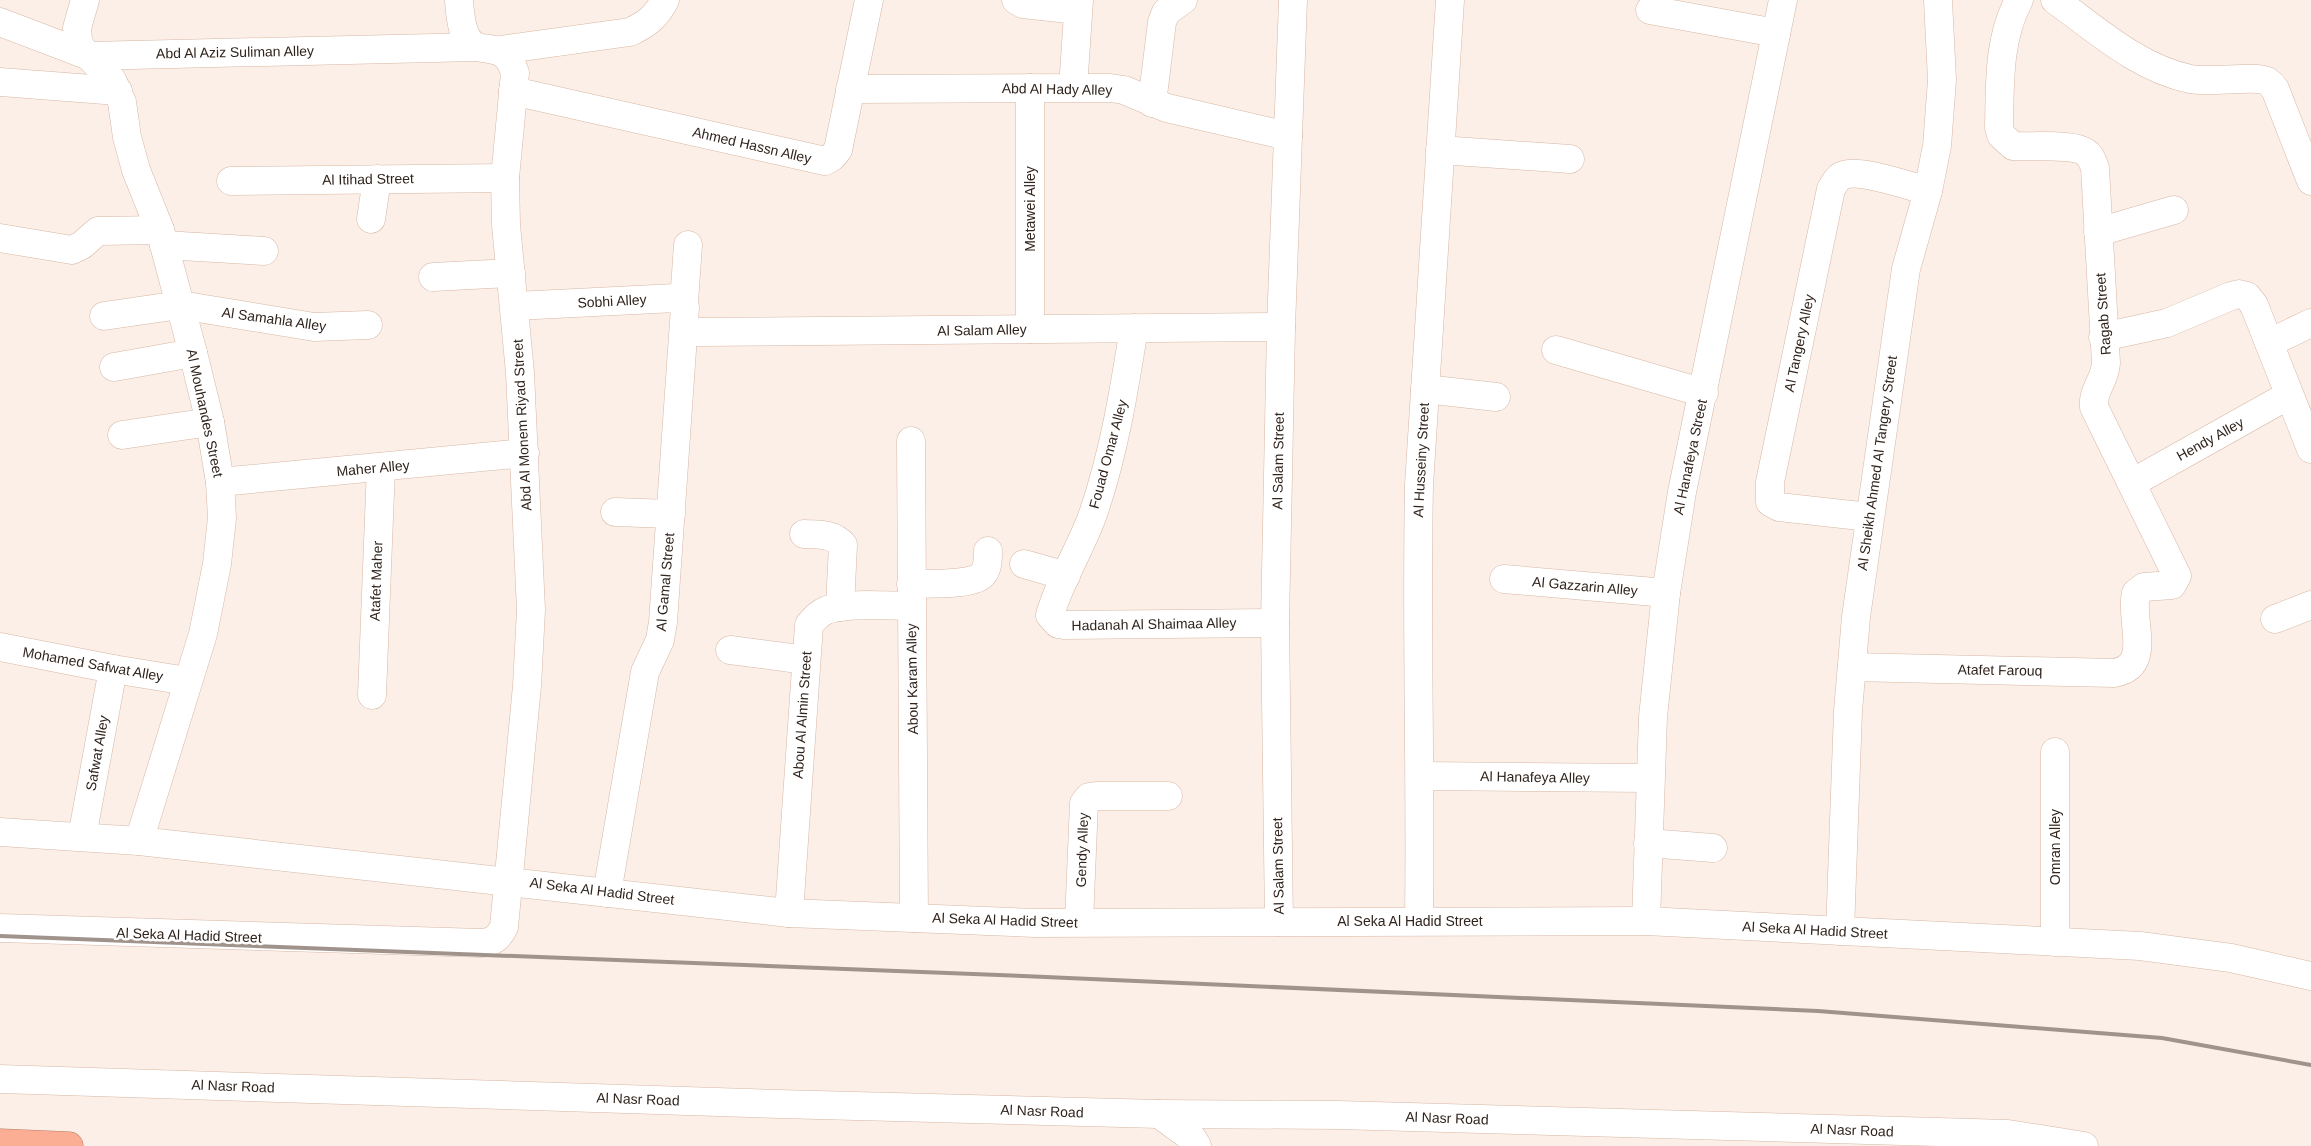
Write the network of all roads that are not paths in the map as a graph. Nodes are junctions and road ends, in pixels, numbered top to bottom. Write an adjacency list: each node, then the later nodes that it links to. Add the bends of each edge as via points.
1 (85, 0): 18 (street, Al Mouhandes Street, via 77,28 81,48)
2 (459, 0): 17 (street, Abd Al Monem Riyad Street, via 462,26 468,38)
3 (665, 0): 17 (street, Abd Al Aziz Suliman Alley, via 658,14 630,32)
4 (869, 0): 22 (street, Ahmed Hassn Alley)
5 (1016, 0): 13 (street, via 1023,4)
6 (1183, 0): 25 (street, via 1166,12 1162,22)
7 (1293, 0): 26 (street, Al Salam Street)
8 (1450, 0): 27 (street, Al Husseiny Street)
9 (1783, 0): 16 (street, Al Hanafeya Street)
10 (1938, 0): 33 (street, Al Sheikh Ahmed Al Tangery Street, via 1942,80 1938,146)
11 (2019, 0): 36 (street, Ragab Street, via 2005,35 2000,64 2001,135 2013,146 2072,148 2092,157)
12 (2055, 0): 32 (street, via 2141,61 2166,72 2192,79 2257,78 2268,81 2275,89)
13 (1079, 5): 21 (street)
14 (1650, 10): 16 (street)
15 (0, 22): 18 (street, Abd Al Aziz Suliman Alley)
16 (1776, 33): 58 (street, Al Hanafeya Street)
17 (488, 49): 18 (street, Abd Al Aziz Suliman Alley); 24 (street, Abd Al Monem Riyad Street, via 510,59 515,74)
18 (89, 56): 23 (street, Al Mouhandes Street)
19 (0, 82): 23 (street)
20 (1030, 88): 21 (street, Abd Al Hady Alley); 22 (street, Abd Al Hady Alley); 51 (street, Metawei Alley)
21 (1072, 88): 25 (street, Abd Al Hady Alley, via 1124,90)
22 (850, 89): 24 (street, Ahmed Hassn Alley, via 838,150 825,161)
23 (118, 91): 38 (street, Al Mouhandes Street, via 136,170)
24 (513, 91): 29 (street, Abd Al Monem Riyad Street)
25 (1152, 103): 26 (street, Abd Al Hady Alley)
26 (1288, 136): 49 (street, Al Salam Street)
27 (1440, 150): 28 (street); 57 (street, Al Husseiny Street)
28 (1570, 158)
29 (505, 178): 30 (street, Al Itihad Street); 41 (street, Abd Al Monem Riyad Street)
30 (376, 179): 31 (street, Al Itihad Street); 35 (street)
31 (231, 181)
32 (2311, 181)
33 (1928, 191): 71 (street, Al Sheikh Ahmed Al Tangery Street, via 1906,269); 71 (street, Al Tangery Alley, via 1855,173 1842,175 1831,189 1770,482 1770,502 1779,507)
34 (2174, 210): 36 (street)
35 (371, 219)
36 (2098, 232): 52 (street, Ragab Street)
37 (0, 238): 38 (street, via 72,250 98,231)
38 (162, 238): 40 (street); 43 (street, Al Mouhandes Street)
39 (688, 245): 45 (street, Al Gamal Street)
40 (264, 251)
41 (512, 274): 42 (street); 44 (street, Abd Al Monem Riyad Street)
42 (433, 277)
43 (180, 306): 46 (street, Al Samahla Alley); 48 (street, Al Samahla Alley, via 314,327); 55 (street, Al Mouhandes Street)
44 (515, 306): 45 (street, Sobhi Alley, via 676,298); 65 (street, Abd Al Monem Riyad Street)
45 (684, 314): 51 (street, Al Salam Alley, via 690,331 699,332); 70 (street, Al Gamal Street)
46 (104, 316)
47 (2311, 323): 53 (street)
48 (368, 325)
49 (1281, 327): 50 (street, Al Salam Alley); 82 (street, Al Salam Street)
50 (1134, 328): 51 (street, Al Salam Alley); 75 (street, Fouad Omar Alley, via 1120,420 1111,454 1093,514)
51 (1030, 329)
52 (2103, 337): 53 (street, via 2167,324 2240,294 2248,296 2254,305); 68 (street, Ragab Street, via 2106,373 2095,392 2094,408)
53 (2268, 343): 59 (street)
54 (1556, 350): 58 (street)
55 (193, 353): 56 (street); 61 (street, Al Mouhandes Street)
56 (114, 367)
57 (1425, 389): 60 (street); 92 (street, Al Husseiny Street, via 1418,563)
58 (1704, 393): 77 (street, Al Hanafeya Street, via 1682,492)
59 (2289, 395): 64 (street); 68 (street, Hendy Alley)
60 (1496, 397)
61 (210, 422): 62 (street); 67 (street, Al Mouhandes Street)
62 (122, 435)
63 (911, 441): 78 (street, Abou Karam Alley)
64 (2311, 449)
65 (525, 453): 66 (street, Maher Alley); 100 (street, Abd Al Monem Riyad Street, via 531,610)
66 (381, 467): 67 (street, Maher Alley); 90 (street, Atafet Maher)
67 (220, 482): 89 (street, Al Mouhandes Street, via 222,518 218,564 203,634)
68 (2132, 482): 85 (street, Ragab Street, via 2177,576 2172,585 2144,587 2136,593)
69 (615, 512): 70 (street)
70 (671, 514): 101 (street, Al Gamal Street, via 660,640 645,672)
71 (1869, 517): 87 (street, Al Sheikh Ahmed Al Tangery Street)
72 (804, 534): 80 (street, via 828,535 843,545)
73 (988, 551): 78 (street, Abou Al Almin Street, via 988,564 983,575 973,581)
74 (1024, 564): 75 (street)
75 (1066, 576): 82 (street, Hadanah Al Shaimaa Alley, via 1050,615 1064,626)
76 (1504, 579): 77 (street, Al Gazzarin Alley)
77 (1666, 593): 93 (street, Al Hanafeya Street)
78 (911, 595): 80 (street, Abou Al Almin Street); 103 (street, Abou Karam Alley)
79 (2311, 605): 81 (street)
80 (840, 607): 86 (street, Abou Al Almin Street, via 817,615 809,625)
81 (2275, 619)
82 (1275, 623): 107 (street, Al Salam Street)
83 (0, 646): 88 (street, Mohamed Safwat Alley)
84 (730, 650): 86 (street)
85 (2138, 653): 87 (street, Atafet Farouq, via 2134,664 2125,671 2114,673)
86 (806, 660): 102 (street, Abou Al Almin Street)
87 (1852, 667): 109 (street, Al Sheikh Ahmed Al Tangery Street)
88 (112, 669): 89 (street, Mohamed Safwat Alley); 96 (street, Safwat Alley)
89 (187, 681): 97 (street, Al Mouhandes Street)
90 (372, 695)
91 (2054, 752): 110 (street, Omran Alley)
92 (1421, 776): 93 (street, Al Hanafeya Alley); 104 (street, Al Husseiny Street)
93 (1650, 778): 98 (street, Al Hanafeya Street)
94 (1168, 796): 106 (street, Gendy Alley, via 1096,796 1089,797 1084,803)
95 (0, 832): 96 (street, Al Seka Al Hadid Street)
96 (82, 837): 97 (street, Al Seka Al Hadid Street)
97 (139, 841): 100 (street, Al Seka Al Hadid Street)
98 (1648, 843): 99 (street); 105 (street, Al Hanafeya Street)
99 (1712, 848)
100 (508, 880): 101 (street, Al Seka Al Hadid Street); 108 (street, Al Seka Al Hadid Street, via 504,927 492,942)
101 (608, 892): 102 (street, Al Seka Al Hadid Street)
102 (788, 913): 103 (street, Al Seka Al Hadid Street)
103 (914, 918): 106 (street, Al Seka Al Hadid Street)
104 (1419, 920): 105 (street, Al Seka Al Hadid Street); 107 (street, Al Seka Al Hadid Street)
105 (1646, 921): 109 (street, Al Seka Al Hadid Street)
106 (1079, 922): 107 (street, Al Seka Al Hadid Street)
107 (1279, 922)
108 (0, 928)
109 (1840, 931): 110 (street, Al Seka Al Hadid Street)
110 (2055, 942): 111 (street, Al Seka Al Hadid Street, via 2140,946 2231,958)
111 (2311, 976)
112 (0, 1079): 113 (street, Al Nasr Road)
113 (1158, 1114): 116 (street, via 1192,1138); 117 (street, Al Nasr Road, via 1338,1115 1998,1134)
114 (0, 1143): 115 (highway)
115 (69, 1146)
116 (1197, 1146)
117 (2084, 1146)

